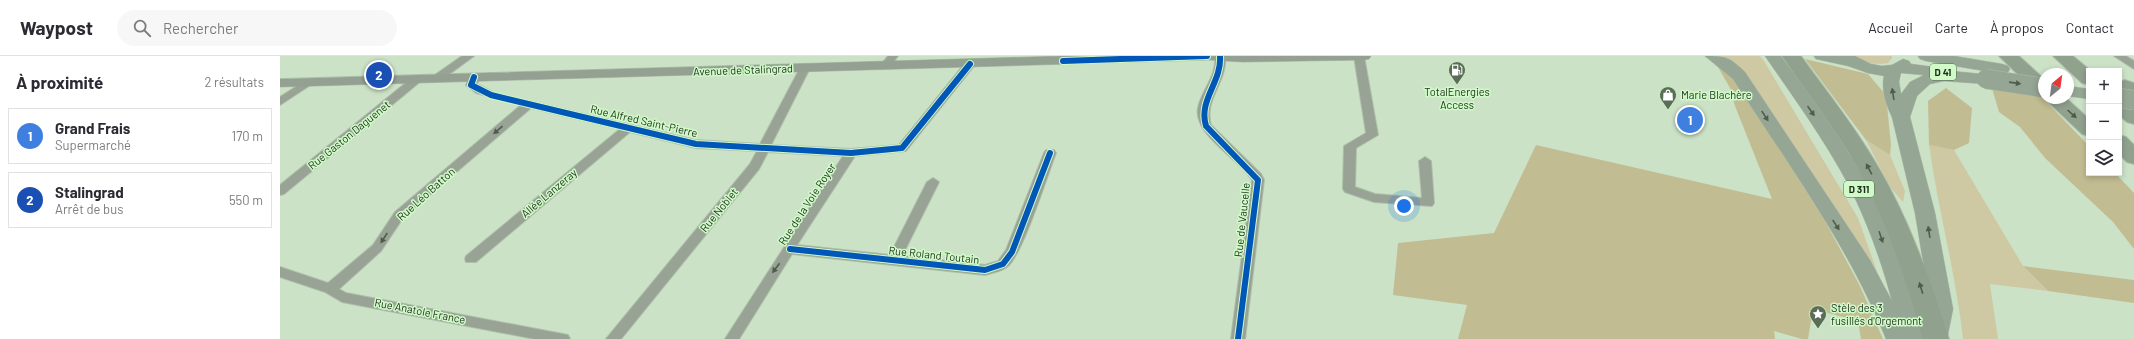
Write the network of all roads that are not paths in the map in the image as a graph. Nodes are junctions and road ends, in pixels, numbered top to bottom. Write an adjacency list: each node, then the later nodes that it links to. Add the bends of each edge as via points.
1 (469, 56): 28 (street)
2 (1215, 56): 3 (main road, Avenue de Stalingrad); 16 (main road, Avenue de Stalingrad); 66 (street, Rue de Vaucelle, via 1220,70 1203,109 1203,119 1206,126 1258,180)
3 (1359, 56): 4 (main road, Avenue de Stalingrad); 54 (street, via 1372,135 1350,146 1350,190 1374,198 1428,203)
4 (1364, 56)
5 (1713, 56): 67 (main road, one-way to 67, via 1728,65 1739,76 1863,265)
6 (1773, 56): 68 (main road, D 311, one-way to 68, via 1835,145 1862,195 1878,229)
7 (1791, 56): 69 (highway, one-way to 7, via 1919,281 1868,167)
8 (1822, 56): 15 (main road)
9 (1926, 56): 24 (main road)
10 (2008, 56): 34 (highway)
11 (2029, 56): 22 (highway)
12 (2062, 56): 26 (highway)
13 (2084, 56): 23 (highway)
14 (2119, 56): 20 (street)
15 (1847, 58): 19 (main road, via 1872,69)
16 (1045, 59): 18 (main road, Avenue de Stalingrad)
17 (889, 61): 18 (main road, Avenue de Stalingrad); 21 (main road, Avenue de Stalingrad)
18 (970, 64): 51 (street, via 902,148)
19 (1898, 64): 29 (main road, D 41); 44 (main road, one-way to 19, via 1895,106 1891,82)
20 (2134, 66)
21 (806, 68): 25 (main road, Avenue de Stalingrad); 49 (street, Rue Noblet)
22 (2042, 68)
23 (2098, 68)
24 (2038, 74)
25 (474, 77): 28 (main road, Avenue de Stalingrad); 42 (street, Rue Alfred Saint-Pierre, via 471,85 473,88)
26 (2086, 77)
27 (418, 79): 28 (main road, Avenue de Stalingrad); 32 (main road, Avenue de Stalingrad); 57 (street, Rue Gaston Daguenet)
28 (436, 79)
29 (1986, 79): 35 (main road, one-way to 35, bridge); 44 (main road, via 1944,76 1928,79 1912,91)
30 (2074, 79): 31 (main road)
31 (2086, 80)
32 (308, 82): 33 (main road, Avenue de Stalingrad); 40 (street)
33 (280, 83)
34 (2038, 83)
35 (2038, 87)
36 (2074, 93): 38 (main road)
37 (2126, 93): 45 (highway)
38 (2086, 94)
39 (2074, 98): 43 (highway)
40 (280, 102)
41 (2061, 104): 46 (highway, one-way to 46)
42 (528, 105): 47 (street, Rue Alfred Saint-Pierre); 62 (street, Rue Léo Batton, one-way to 62, via 399,215 377,248)
43 (2086, 109)
44 (1901, 117): 69 (main road, one-way to 44, via 1942,309 1926,213)
45 (2134, 118)
46 (2086, 127)
47 (628, 128): 49 (street, Rue Alfred Saint-Pierre, via 696,144); 59 (street, Allée Lanzeray)
48 (2122, 145): 53 (highway)
49 (764, 148): 51 (street, Rue Alfred Saint-Pierre); 64 (street, Rue Noblet, via 755,166)
50 (1050, 153): 60 (street, Rue Roland Toutain, via 1012,252 1003,264 985,270)
51 (851, 154): 58 (street, Rue de la Voie Royer)
52 (2122, 155): 55 (highway)
53 (2134, 157)
54 (1425, 162)
55 (2134, 164)
56 (933, 182): 60 (street)
57 (280, 191)
58 (790, 249): 60 (street, Rue Roland Toutain); 65 (street, Rue de la Voie Royer, one-way to 65)
59 (471, 259)
60 (894, 260)
61 (280, 272): 62 (street, Rue Anatole France)
62 (330, 290): 63 (street, Rue Anatole France, via 342,297)
63 (563, 339)
64 (613, 339)
65 (732, 339)
66 (1238, 339)
67 (1897, 339)
68 (1913, 339)
69 (1936, 339)

